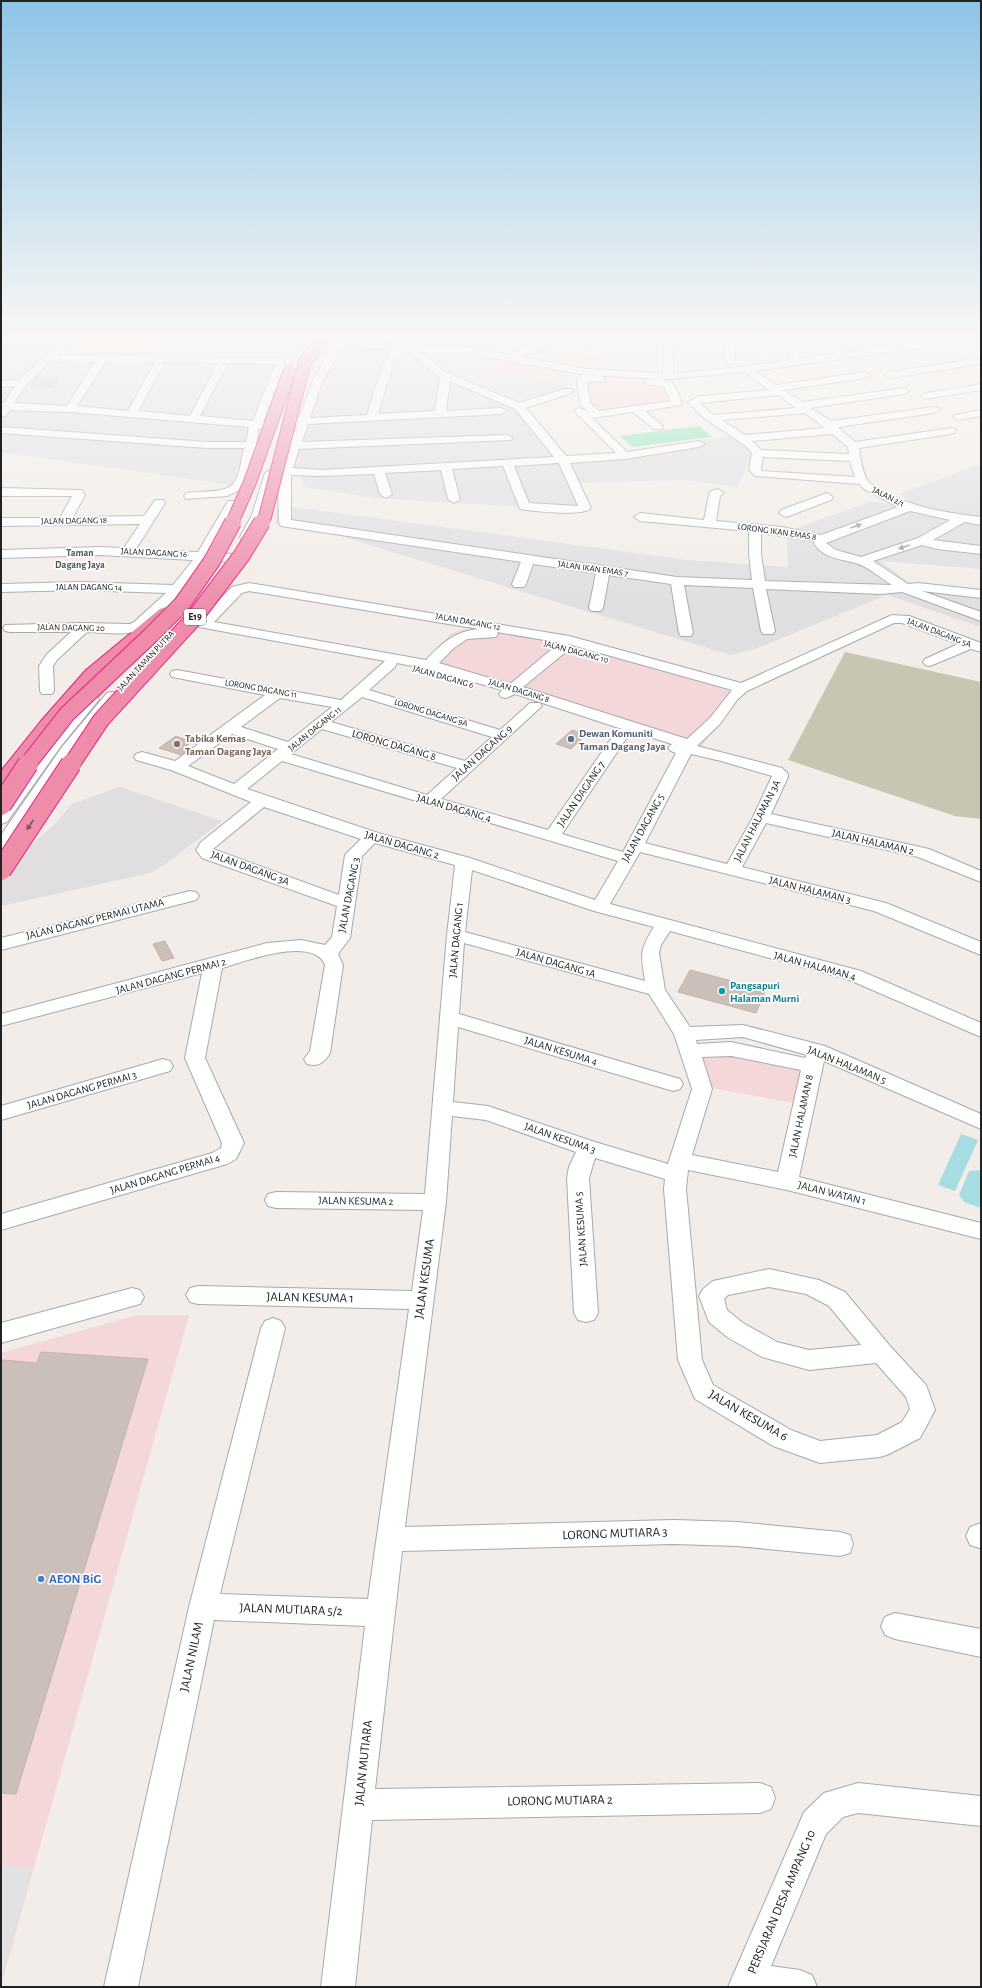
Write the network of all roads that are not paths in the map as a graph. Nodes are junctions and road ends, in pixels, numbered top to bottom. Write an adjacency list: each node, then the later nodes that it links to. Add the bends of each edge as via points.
1 (255, 427): 15 (street)
2 (270, 427): 104 (highway, E19, bridge, via 236,519 218,553 195,587 171,615 66,715 29,762)
3 (276, 427): 53 (street, JALAN TAMAN PUTRA, via 258,515)
4 (289, 427): 112 (highway, E19, one-way to 112, bridge, via 265,518 242,555 195,617 101,720)
5 (302, 427): 16 (street)
6 (535, 427): 21 (street)
7 (596, 427): 19 (street)
8 (726, 427): 13 (street)
9 (832, 427): 13 (street); 17 (street)
10 (1, 430): 15 (street, via 207,445)
11 (951, 431): 17 (street)
12 (507, 438): 16 (street)
13 (743, 438): 18 (street)
14 (699, 444): 19 (street)
15 (251, 445): 30 (street, via 241,480 236,488)
16 (296, 446): 25 (street)
17 (853, 446): 20 (street, JALAN 2/1)
18 (758, 453): 20 (street); 26 (street, via 755,470 759,474)
19 (625, 456): 21 (street)
20 (855, 458): 26 (street, JALAN 2/1)
21 (563, 460): 22 (street); 22 (street, via 585,508 579,510 529,507 522,504)
22 (507, 462): 23 (street)
23 (446, 465): 24 (street); 32 (street)
24 (378, 469): 25 (street, via 308,478); 29 (street)
25 (286, 471): 54 (street, JALAN IKAN EMAS 7, via 284,523)
26 (862, 481): 36 (street, JALAN 2/1, via 876,492)
27 (1, 492): 40 (street, via 78,493)
28 (718, 493): 44 (street, via 715,494)
29 (386, 494)
30 (190, 496)
31 (827, 497): 37 (street)
32 (454, 499)
33 (785, 500): 37 (street)
34 (159, 503): 41 (street)
35 (232, 504): 52 (street)
36 (909, 507): 39 (street, JALAN 2/1, via 937,515); 47 (street, LORONG IKAN EMAS 8, one-way to 36)
37 (785, 513): 46 (street)
38 (640, 517): 44 (street, LORONG IKAN EMAS 8)
39 (964, 518): 42 (street, JALAN 2/1); 48 (street)
40 (65, 520): 41 (street, JALAN DAGANG 18); 43 (street, JALAN DAGANG 18)
41 (148, 520): 50 (street)
42 (981, 521)
43 (1, 522)
44 (709, 523): 45 (street, LORONG IKAN EMAS 8)
45 (755, 528): 46 (street, LORONG IKAN EMAS 8); 59 (street)
46 (782, 531): 47 (street, LORONG IKAN EMAS 8)
47 (822, 539): 55 (street, via 820,543 827,551)
48 (922, 541): 49 (street); 55 (street, one-way to 55)
49 (981, 550)
50 (128, 552): 51 (street, JALAN DAGANG 16); 52 (street, JALAN DAGANG 16)
51 (1, 554)
52 (202, 556): 53 (street, JALAN DAGANG 16); 63 (street)
53 (228, 557): 60 (street, JALAN TAMAN PUTRA); 68 (street, JALAN TAMAN PUTRA)
54 (528, 560): 56 (street, JALAN IKAN EMAS 7); 58 (street)
55 (862, 561): 62 (street)
56 (603, 571): 57 (street, JALAN IKAN EMAS 7); 65 (street)
57 (677, 581): 59 (street, JALAN IKAN EMAS 7); 73 (street)
58 (519, 584)
59 (759, 585): 62 (street, JALAN IKAN EMAS 7, via 881,590); 72 (street)
60 (196, 587): 77 (highway); 90 (street, JALAN TAMAN PUTRA, via 172,616)
61 (1, 588): 63 (street, JALAN DAGANG 14, via 80,586)
62 (903, 588): 64 (street, JALAN IKAN EMAS 7); 66 (street)
63 (177, 589): 69 (street, JALAN DAGANG 20, via 132,628)
64 (981, 594)
65 (596, 608)
66 (981, 617)
67 (460, 621): 70 (street, JALAN DAGANG 12, via 250,587 236,590); 78 (street); 86 (street, JALAN DAGANG 12, via 569,640)
68 (181, 622): 70 (street, JALAN DAGANG 6, via 185,627); 74 (street, JALAN TAMAN PUTRA)
69 (84, 627): 71 (street, JALAN DAGANG 20); 83 (street, via 46,666)
70 (199, 627): 74 (street, JALAN DAGANG 6); 78 (street, JALAN DAGANG 8); 80 (street, JALAN DAGANG 6)
71 (10, 628)
72 (768, 631)
73 (686, 633)
74 (172, 634): 109 (street, JALAN TAMAN PUTRA, via 90,720)
75 (975, 646): 79 (street); 86 (street, JALAN DAGANG 5A, via 898,618 892,619)
76 (563, 647): 81 (street, JALAN DAGANG 10, via 478,633 456,638); 85 (street); 86 (street, JALAN DAGANG 10)
77 (118, 653): 90 (highway, via 82,697); 100 (highway, via 92,674)
78 (413, 662): 81 (street, JALAN DAGANG 8)
79 (930, 662)
80 (390, 664): 84 (street, JALAN DAGANG 11); 85 (street, JALAN DAGANG 6, via 426,670)
81 (429, 665): 85 (street, JALAN DAGANG 8)
82 (177, 674): 87 (street, LORONG DAGANG 11)
83 (47, 691)
84 (360, 692): 88 (street, JALAN DAGANG 11); 94 (street, LORONG DAGANG 9A)
85 (509, 692): 89 (street, JALAN DAGANG 6); 95 (street, JALAN DAGANG 8)
86 (737, 692): 95 (street, via 715,721)
87 (278, 693): 88 (street, LORONG DAGANG 11); 92 (street)
88 (344, 705): 91 (street, JALAN DAGANG 11)
89 (535, 706): 93 (street, JALAN DAGANG 6); 94 (street, JALAN DAGANG 9)
90 (75, 718): 106 (street, JALAN TAMAN PUTRA)
91 (320, 724): 96 (street, JALAN DAGANG 11); 98 (street, LORONG DAGANG 8)
92 (229, 728): 96 (street, JALAN DAGANG 4); 99 (street)
93 (622, 733): 95 (street, JALAN DAGANG 6, via 675,748); 107 (street, JALAN DAGANG 7)
94 (502, 735): 98 (street, JALAN DAGANG 9)
95 (688, 746): 105 (street, JALAN HALAMAN 3A, via 780,774); 110 (street, JALAN DAGANG 5)
96 (286, 752): 101 (street, JALAN DAGANG 11); 103 (street, JALAN DAGANG 4)
97 (142, 756): 99 (street, JALAN DAGANG 2)
98 (467, 766): 103 (street, JALAN DAGANG 9)
99 (177, 767): 101 (street, JALAN DAGANG 2)
100 (1, 784)
101 (236, 790): 102 (street, JALAN DAGANG 2)
102 (262, 801): 108 (street, JALAN DAGANG 2); 116 (street, JALAN DAGANG 3A, via 204,850 208,854)
103 (430, 801): 107 (street, JALAN DAGANG 4)
104 (1, 805)
105 (761, 817): 113 (street, JALAN HALAMAN 3A); 114 (street, JALAN HALAMAN 2, via 922,853)
106 (1, 819)
107 (552, 836): 110 (street, JALAN DAGANG 4)
108 (372, 837): 111 (street, JALAN DAGANG 2); 116 (street, JALAN DAGANG 3, via 354,855)
109 (1, 848)
110 (631, 852): 113 (street, JALAN HALAMAN 3); 117 (street, JALAN DAGANG 5)
111 (464, 862): 117 (street, JALAN DAGANG 2); 119 (street, JALAN DAGANG 1)
112 (1, 870)
113 (732, 870): 121 (street, JALAN HALAMAN 3, via 880,907)
114 (981, 877)
115 (190, 896): 120 (street, JALAN DAGANG PERMAI UTAMA)
116 (345, 903): 122 (street, JALAN DAGANG 3, via 341,938)
117 (600, 907): 118 (street, JALAN DAGANG 2)
118 (665, 924): 124 (street, via 650,953); 127 (street, JALAN HALAMAN 4, via 854,975)
119 (456, 935): 124 (street, JALAN DAGANG 1A); 125 (street, JALAN DAGANG 1)
120 (1, 944)
121 (981, 949)
122 (331, 959): 123 (street, JALAN DAGANG PERMAI 2, via 303,946 276,947); 130 (street, via 320,1053)
123 (213, 965): 126 (street, JALAN DAGANG PERMAI 2); 141 (street, JALAN DAGANG PERMAI 4, via 194,1058 233,1143 232,1149 225,1157 219,1159)
124 (656, 990): 128 (street, JALAN KESUMA 6)
125 (450, 1018): 132 (street, JALAN KESUMA 4); 133 (street, JALAN KESUMA)
126 (1, 1020)
127 (981, 1031)
128 (687, 1042): 129 (street, JALAN HALAMAN 5, via 743,1032); 137 (street, JALAN KESUMA 6, via 702,1088)
129 (815, 1058): 135 (street, JALAN HALAMAN 5); 138 (street, JALAN HALAMAN 8)
130 (314, 1059)
131 (163, 1066): 134 (street, JALAN DAGANG PERMAI 3)
132 (673, 1084)
133 (442, 1108): 136 (street, JALAN KESUMA 3, via 488,1113); 140 (street, JALAN KESUMA)
134 (1, 1113)
135 (981, 1122)
136 (588, 1148): 137 (street, JALAN KESUMA 3); 146 (street, JALAN KESUMA 5, via 578,1178)
137 (679, 1168): 138 (street, JALAN WATAN 1); 149 (street, JALAN KESUMA 6, via 675,1189 690,1360 704,1392 782,1438 820,1452 880,1446 911,1430 923,1410 917,1392)
138 (787, 1182): 142 (street, JALAN WATAN 1)
139 (276, 1200): 140 (street, JALAN KESUMA 2)
140 (435, 1202): 145 (street, JALAN KESUMA)
141 (1, 1222)
142 (981, 1231)
143 (198, 1295): 145 (street, JALAN KESUMA 1)
144 (132, 1297): 148 (street)
145 (422, 1300): 150 (street, JALAN KESUMA)
146 (586, 1313)
147 (273, 1328): 152 (street, JALAN NILAM)
148 (1, 1333)
149 (881, 1353): 149 (street, JALAN KESUMA 6, via 809,1360 771,1350 735,1330 717,1315 711,1296 721,1287 769,1278 811,1286 837,1299)
150 (390, 1539): 151 (street, LORONG MUTIARA 3, via 675,1532 762,1535); 153 (street, JALAN MUTIARA)
151 (840, 1544)
152 (203, 1607): 153 (street, JALAN MUTIARA 5/2); 160 (street, JALAN NILAM)
153 (380, 1613): 157 (street, JALAN MUTIARA)
154 (895, 1626): 155 (street)
155 (981, 1643)
156 (760, 1798): 157 (street, LORONG MUTIARA 2)
157 (360, 1805): 161 (street, JALAN MUTIARA)
158 (981, 1811): 159 (street, PERSIARAN DESA AMPANG 10, via 858,1798 835,1804 815,1823)
159 (747, 1983): 162 (street)
160 (121, 1987)
161 (338, 1987)
162 (800, 1987)

